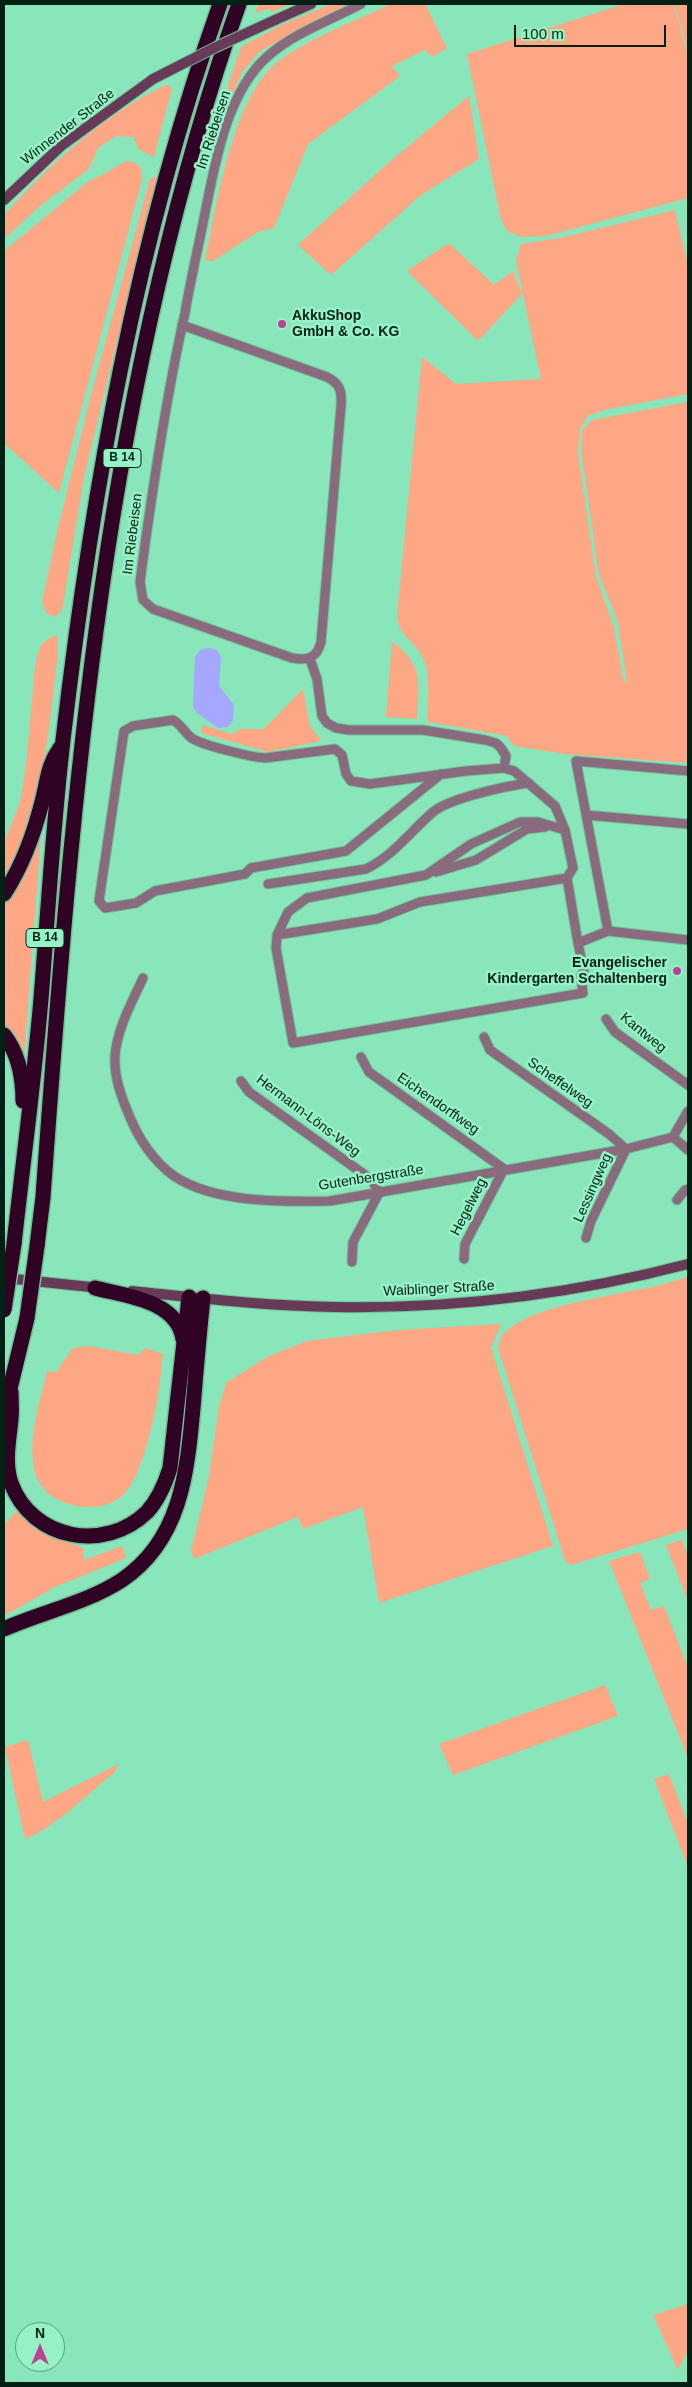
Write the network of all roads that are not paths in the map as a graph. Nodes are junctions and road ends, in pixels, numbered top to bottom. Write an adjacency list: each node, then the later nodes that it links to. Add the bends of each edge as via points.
1 (220, 4): 8 (highway, B 14, via 160,200 119,374 93,517)
2 (239, 4): 50 (highway, B 14, bridge, via 194,149 160,278 112,520 74,807 43,1197 26,1318)
3 (311, 4): 5 (street, Winnender Straße, bridge, via 153,79 61,146)
4 (361, 4): 6 (street, Im Riebeisen, via 269,55 243,86 214,168)
5 (4, 200)
6 (182, 326): 7 (street, via 327,377 337,382 340,388 322,631 319,649); 7 (street, Im Riebeisen, via 158,449 140,582 142,600 162,612 292,658)
7 (310, 659): 9 (street, via 317,679 322,716 327,723 350,730 423,730 485,740 502,748 506,756)
8 (63, 744): 20 (highway, via 51,761 44,798 24,857); 33 (highway, B 14)
9 (504, 768): 11 (street); 12 (street, via 514,771)
10 (688, 771): 13 (street, via 576,760)
11 (441, 774): 11 (street, via 346,851 155,890 136,903 105,908 99,901 122,741 127,727 173,720 192,738 260,758 335,750 342,755 351,781 370,784)
12 (529, 783): 16 (street, via 555,806); 19 (street, via 464,799 435,810 380,863 366,869)
13 (586, 815): 14 (street); 21 (street)
14 (688, 824)
15 (552, 827): 16 (street); 17 (street, via 527,829 476,860); 17 (street, via 538,822 520,822 471,844)
16 (565, 830): 18 (street, via 573,868)
17 (426, 875): 22 (street, via 306,898 288,912)
18 (567, 878): 22 (street, via 420,902 377,919); 24 (street)
19 (268, 884)
20 (4, 894)
21 (608, 931): 23 (street); 24 (street)
22 (277, 934): 24 (street, via 276,948 293,1044 583,993 580,976 584,972)
23 (688, 940)
24 (578, 942)
25 (143, 978): 39 (street, Gutenbergstraße, via 125,1017 117,1044 116,1069 132,1124 159,1163 188,1183 234,1196 303,1202)
26 (606, 1019): 31 (street, Kantweg, via 615,1032)
27 (4, 1035): 33 (highway, via 19,1064)
28 (484, 1037): 35 (street, Scheffelweg, via 490,1050)
29 (362, 1057): 37 (street, Eichendorffweg, via 370,1072)
30 (242, 1081): 39 (street, Hermann-Löns-Weg, via 249,1092 372,1180)
31 (688, 1085)
32 (688, 1111): 34 (street)
33 (26, 1132): 48 (highway, B 14, bridge)
34 (673, 1137): 35 (street, Gutenbergstraße); 36 (street)
35 (626, 1149): 37 (street, Gutenbergstraße); 41 (street, Lessingweg, via 590,1221)
36 (688, 1150)
37 (504, 1169): 39 (street, Gutenbergstraße); 42 (street, Hegelweg, via 465,1244)
38 (688, 1189): 40 (street)
39 (379, 1193): 43 (street, via 353,1242)
40 (677, 1200)
41 (586, 1238)
42 (464, 1259)
43 (352, 1262)
44 (688, 1264): 47 (street, Waiblinger Straße, via 607,1283 478,1302 334,1307)
45 (4, 1278): 46 (street, Waiblinger Straße)
46 (95, 1288): 47 (street, Waiblinger Straße); 49 (highway, via 165,1310 177,1323)
47 (196, 1298): 49 (highway); 52 (highway, via 186,1474 177,1510 164,1536 143,1562 107,1589)
48 (4, 1310)
49 (184, 1345): 50 (highway, via 173,1447 164,1487 136,1521 105,1535 73,1536 57,1531 42,1523 19,1498 11,1482 8,1465)
50 (10, 1392): 51 (highway, B 14)
51 (4, 1412)
52 (4, 1629)

